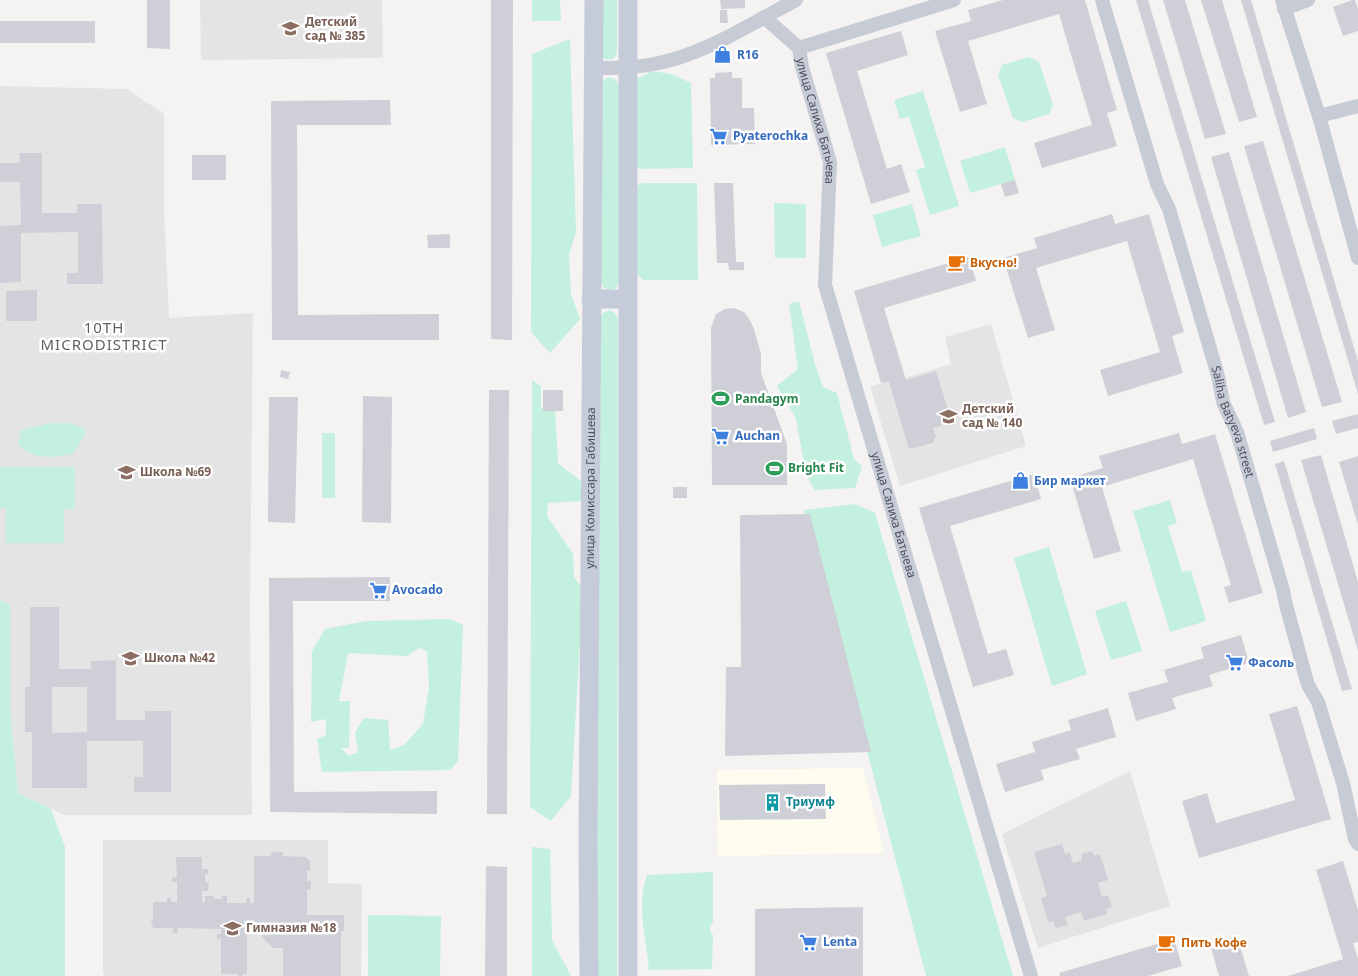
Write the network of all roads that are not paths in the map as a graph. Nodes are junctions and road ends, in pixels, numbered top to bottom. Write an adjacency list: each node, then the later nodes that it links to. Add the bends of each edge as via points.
1 (594, 0): 10 (street, улица Комиссара Габишева)
2 (628, 0): 11 (street)
3 (796, 0): 8 (street)
4 (954, 0): 9 (street, улица Салиха Батыева)
5 (1102, 0): 18 (street, Saliha Batyeva street, via 1157,184 1169,208 1223,402 1237,432 1284,590 1308,685 1318,702)
6 (1308, 0): 7 (street)
7 (1283, 4): 13 (street)
8 (764, 17): 9 (street, улица Салиха Батыева); 11 (street, via 702,50 656,64)
9 (799, 48): 21 (street, улица Салиха Батыева, via 830,162 825,285)
10 (593, 68): 11 (street); 16 (street, улица Комиссара Габишева)
11 (628, 68): 17 (street)
12 (1358, 106): 13 (street)
13 (1319, 116): 14 (street)
14 (1355, 234): 15 (street)
15 (1358, 258)
16 (591, 299): 17 (street); 19 (street, улица Комиссара Габишева)
17 (627, 299): 20 (street)
18 (1358, 844)
19 (589, 976)
20 (628, 976)
21 (1030, 976)

